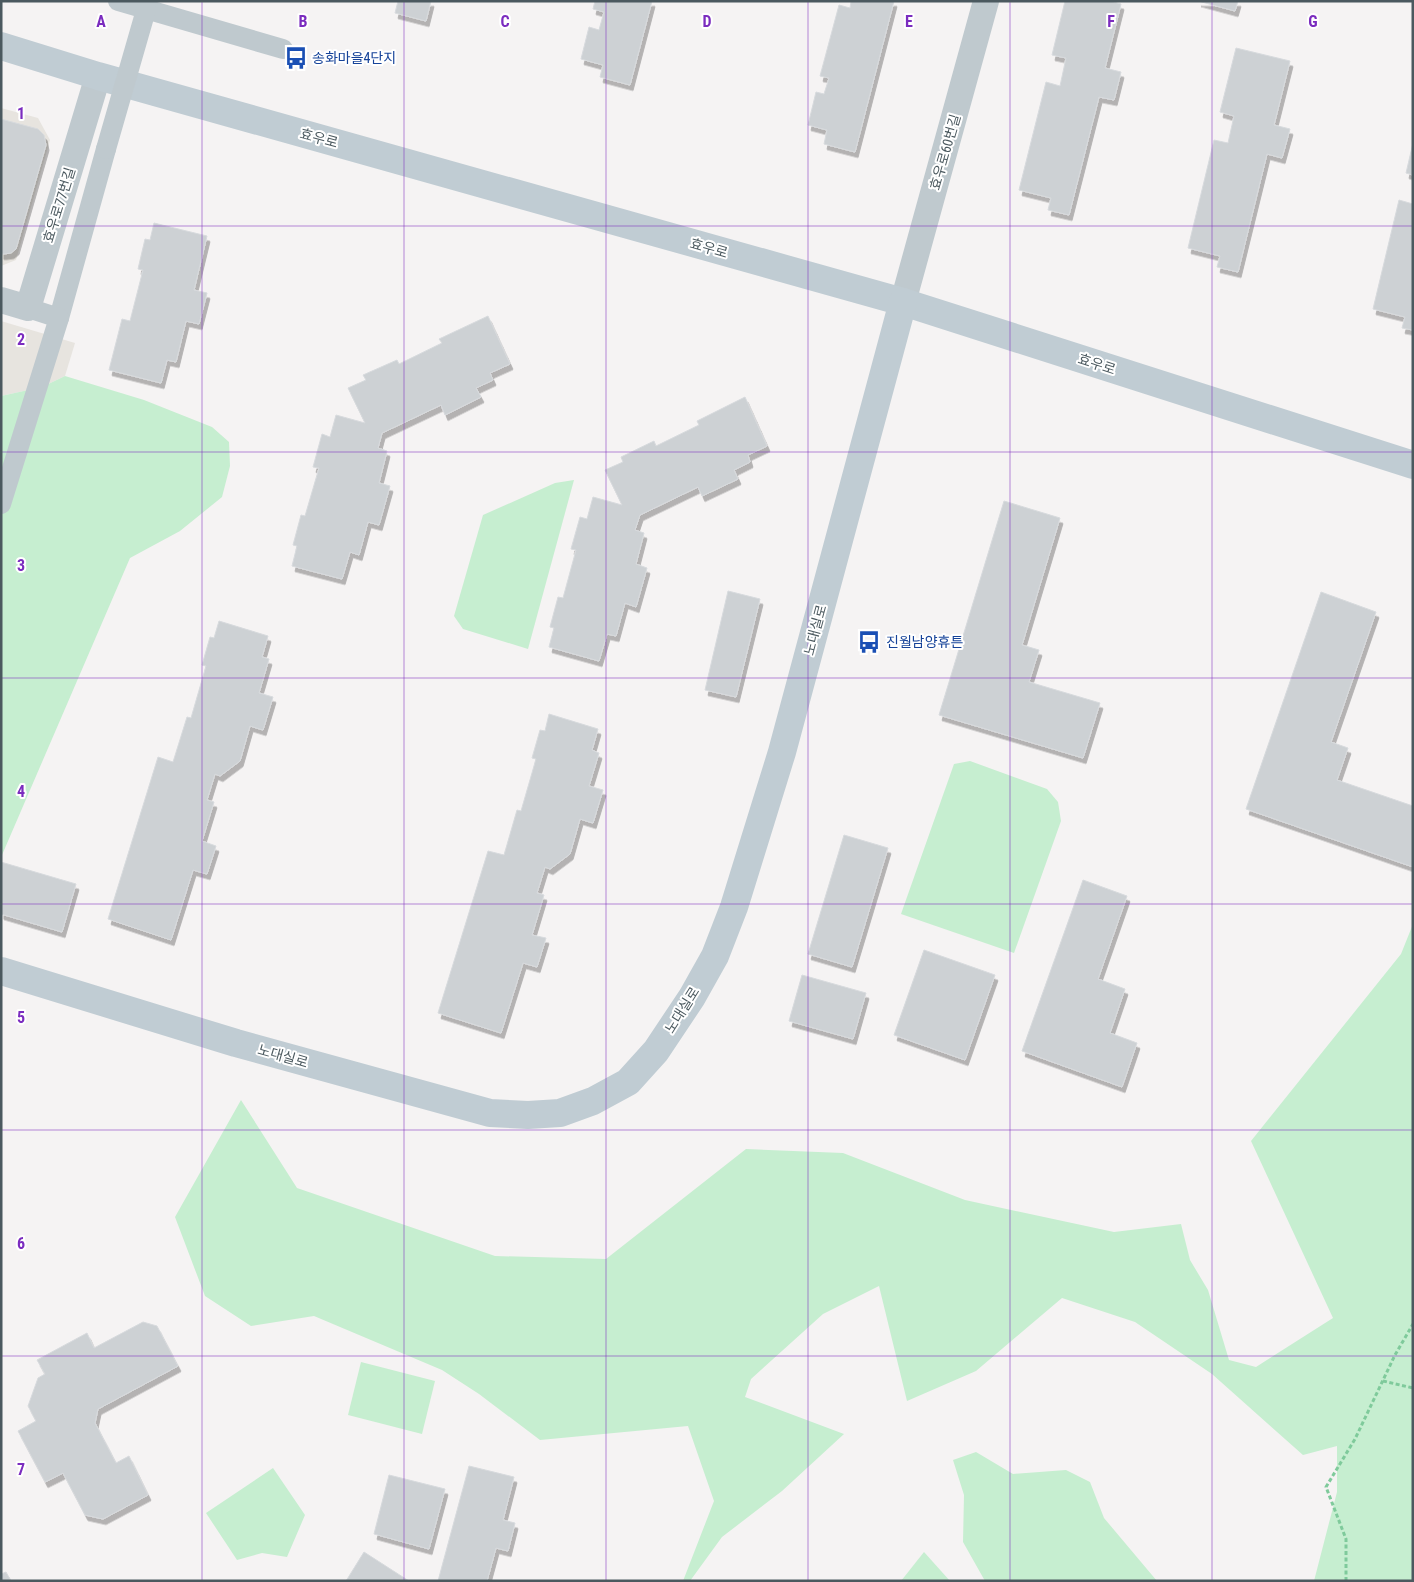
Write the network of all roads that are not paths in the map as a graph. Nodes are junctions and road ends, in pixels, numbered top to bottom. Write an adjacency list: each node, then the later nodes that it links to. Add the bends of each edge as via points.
1 (118, 1): 3 (street)
2 (986, 1): 8 (street, 효우로60번길)
3 (146, 10): 5 (street); 10 (street, bridge)
4 (1, 46): 6 (main road, 효우로)
5 (283, 50)
6 (98, 76): 8 (main road, 효우로); 9 (street, 효우로77번길)
7 (1, 300): 9 (street)
8 (903, 302): 11 (main road, 효우로); 13 (main road, 노대실로, via 782,752 734,907 715,956 692,997 656,1051 628,1082 593,1101 560,1113 490,1114 236,1043)
9 (28, 308): 10 (street)
10 (59, 318): 12 (street)
11 (1413, 465)
12 (1, 504)
13 (1, 971)

